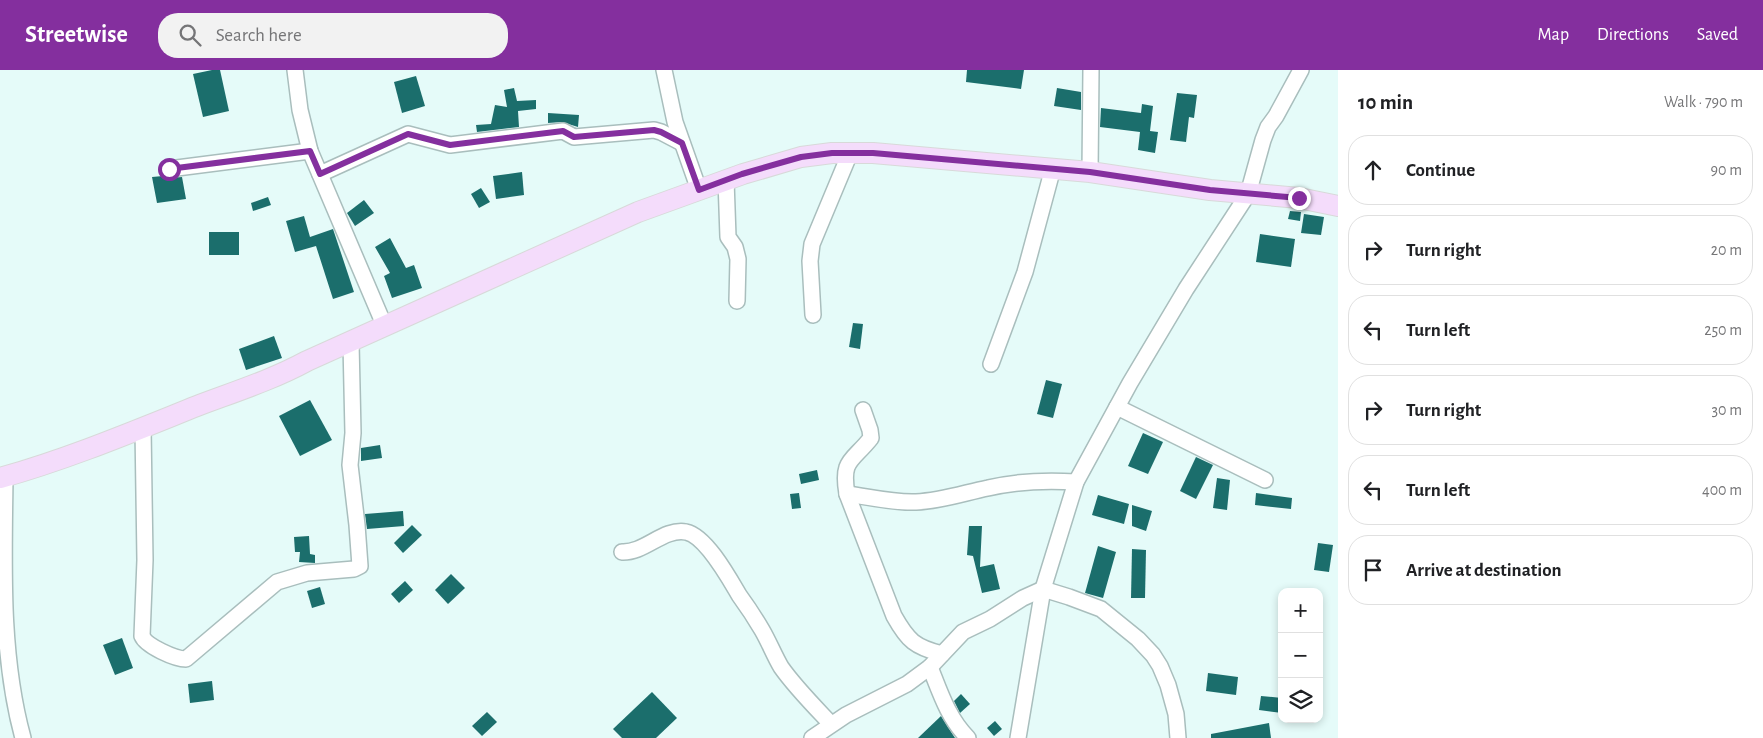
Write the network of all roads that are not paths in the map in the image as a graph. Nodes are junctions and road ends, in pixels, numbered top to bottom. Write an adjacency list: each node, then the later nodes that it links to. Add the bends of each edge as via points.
1 (295, 70): 6 (street)
2 (664, 70): 5 (street)
3 (1091, 70): 10 (street)
4 (1301, 70): 14 (street, via 1266,133)
5 (682, 143): 11 (street, via 654,130 574,137 563,131 450,145 408,134); 13 (street)
6 (310, 151): 9 (street); 11 (street)
7 (850, 153): 8 (main road); 12 (main road, via 801,157); 17 (street, via 812,244)
8 (1053, 168): 10 (main road); 20 (street, via 1026,272)
9 (169, 169)
10 (1090, 172): 14 (main road)
11 (320, 174): 18 (street)
12 (726, 180): 13 (main road); 16 (street, via 728,237 738,259)
13 (699, 190): 18 (main road, via 629,216)
14 (1248, 194): 15 (main road, via 1299,198); 21 (street, via 1186,289)
15 (1338, 206)
16 (737, 301)
17 (812, 315)
18 (385, 327): 19 (main road)
19 (351, 343): 23 (main road, via 281,375); 23 (street, via 353,433 350,464 360,566 354,570 307,573 277,582 186,659 162,651 147,643 142,636 145,560)
20 (991, 364)
21 (1117, 407): 25 (street); 26 (street)
22 (863, 410): 27 (street, via 871,438 847,464)
23 (143, 428): 24 (main road, via 84,452)
24 (3, 477): 33 (street, via 2,612 11,699)
25 (1265, 480)
26 (1076, 482): 27 (street, via 1022,481 940,500 916,502); 29 (street)
27 (847, 494): 30 (street, via 899,626 918,647)
28 (622, 552): 32 (street, via 640,549 676,532 688,532 699,540 729,577 782,667)
29 (1042, 589): 30 (street, via 963,632); 36 (street); 37 (street, via 1101,609 1153,655 1168,685)
30 (942, 654): 31 (street)
31 (930, 667): 32 (street, via 907,684); 35 (street, via 950,716)
32 (831, 724): 34 (street)
33 (23, 738)
34 (812, 738)
35 (968, 738)
36 (1018, 738)
37 (1178, 738)

